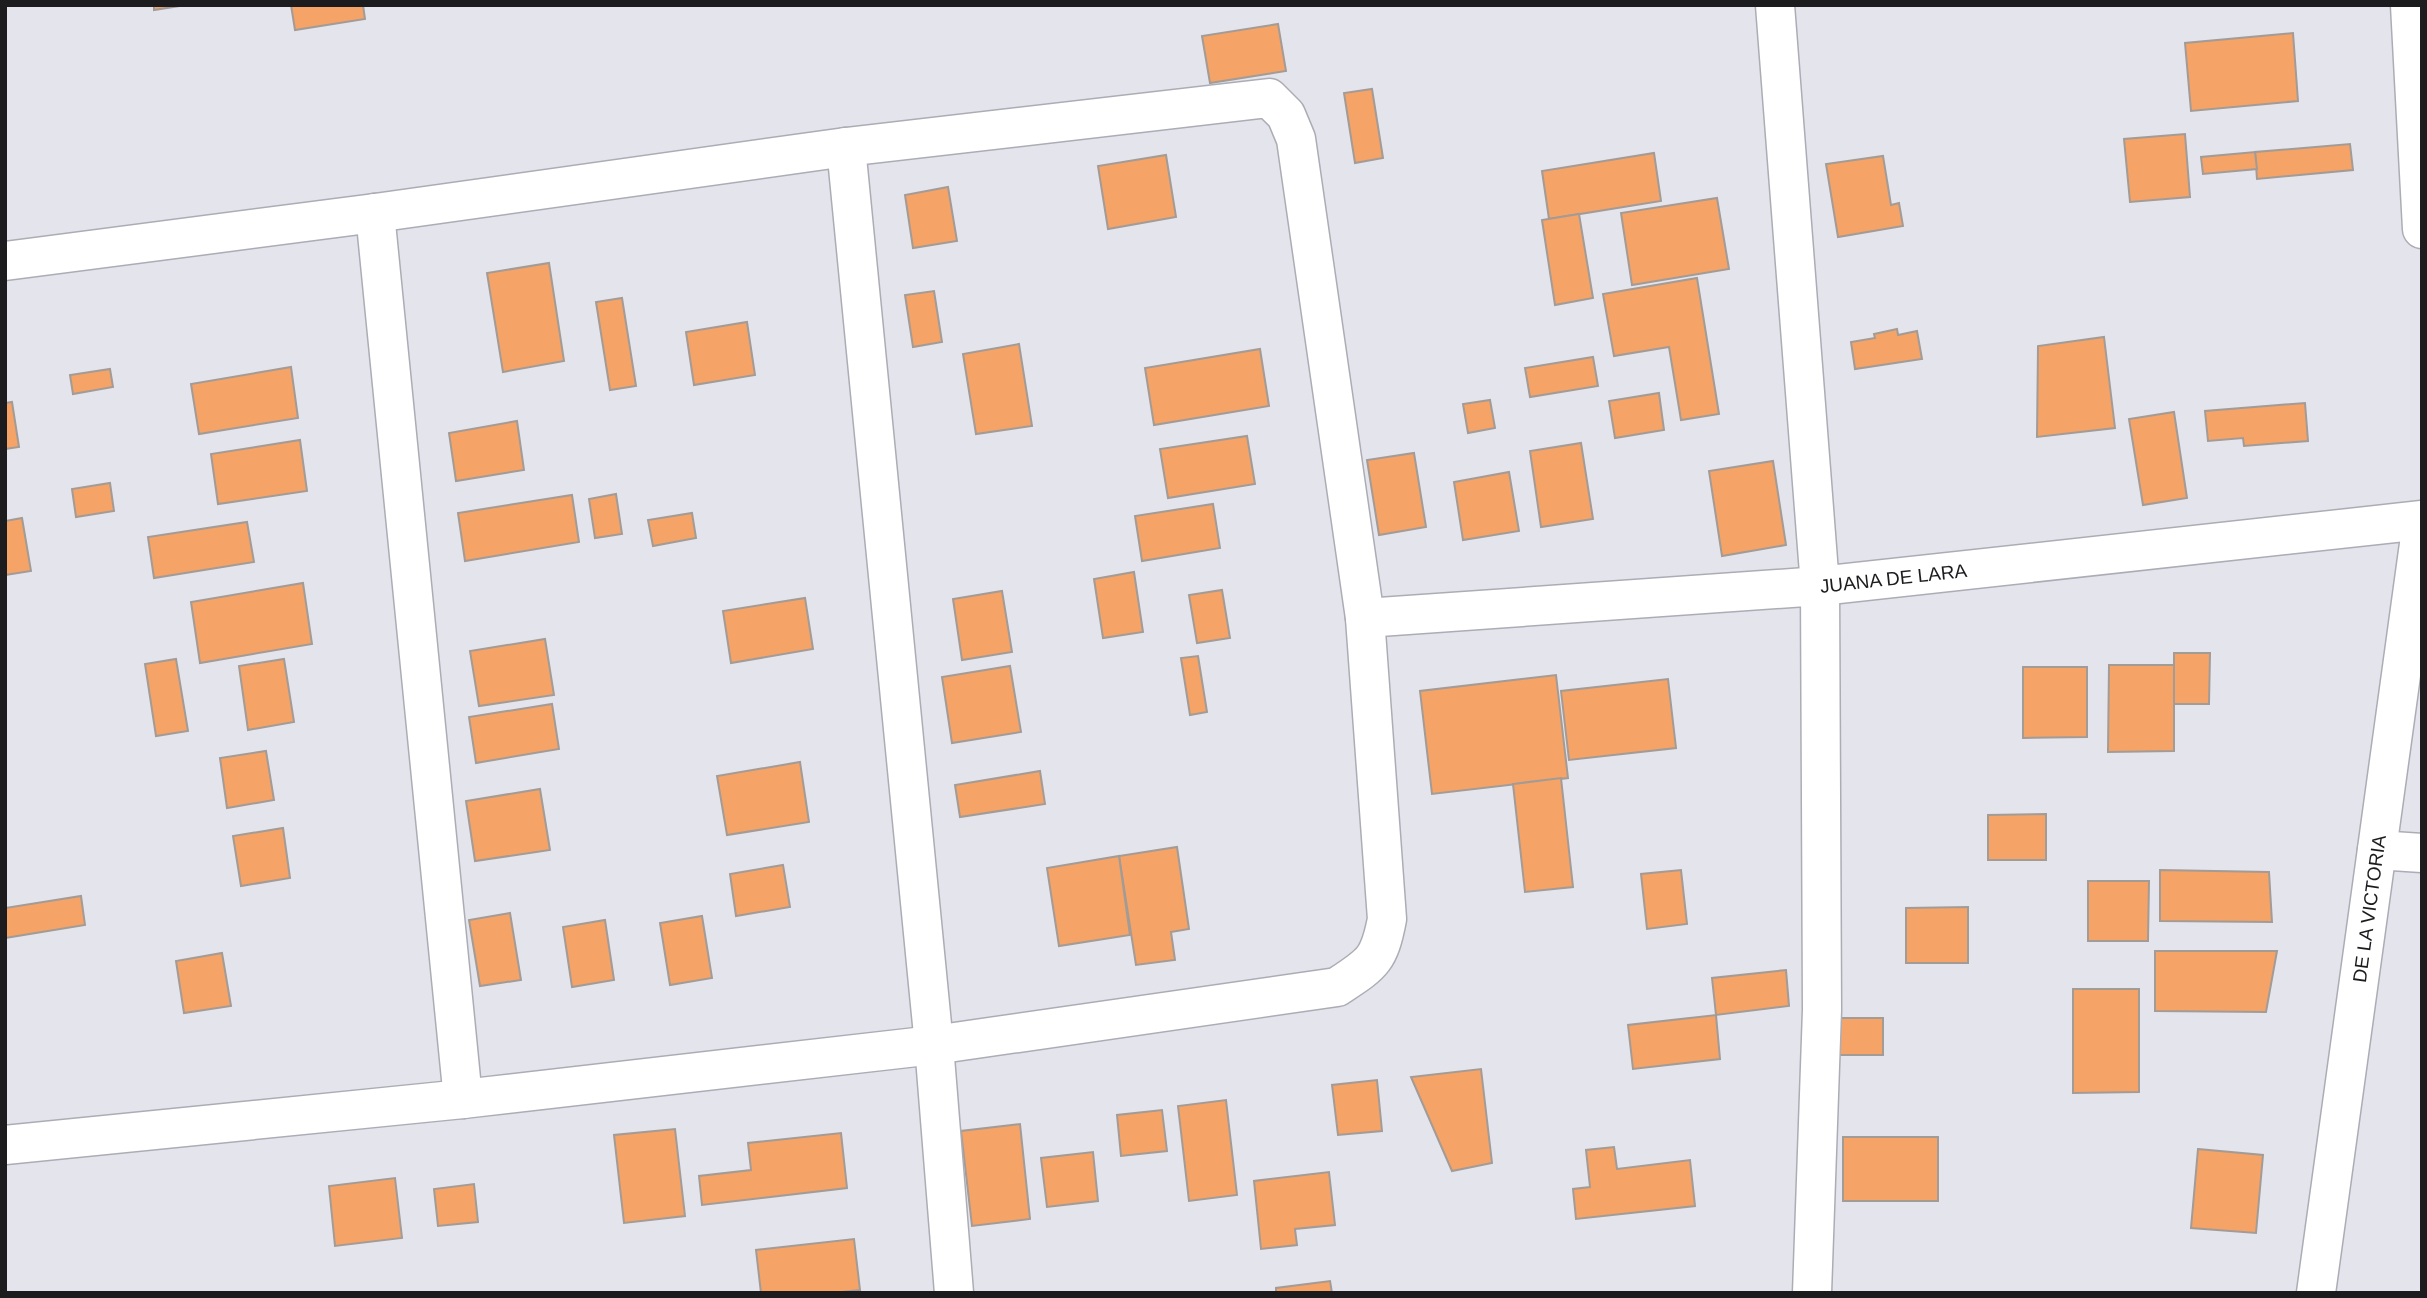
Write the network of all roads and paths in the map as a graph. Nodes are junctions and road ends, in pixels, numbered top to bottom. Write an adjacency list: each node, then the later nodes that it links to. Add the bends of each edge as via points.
1 (1776, 5): 8 (street)
2 (2410, 5): 5 (street)
3 (846, 147): 4 (street); 9 (street, via 1269,98 1286,115 1296,139); 12 (street)
4 (375, 213): 6 (street); 13 (street)
5 (2422, 229)
6 (5, 261)
7 (2422, 521): 8 (street, JUANA DE LARA); 10 (street, DE LA VICTORIA)
8 (1820, 586): 9 (street, JUANA DE LARA); 16 (street, via 1822,1010)
9 (1365, 618): 12 (street, via 1387,919 1382,946 1370,965 1337,986)
10 (2377, 850): 11 (street); 17 (street, DE LA VICTORIA)
11 (2422, 853)
12 (934, 1045): 13 (street); 15 (street)
13 (463, 1099): 14 (street)
14 (5, 1145)
15 (954, 1293)
16 (1812, 1293)
17 (2316, 1293)

